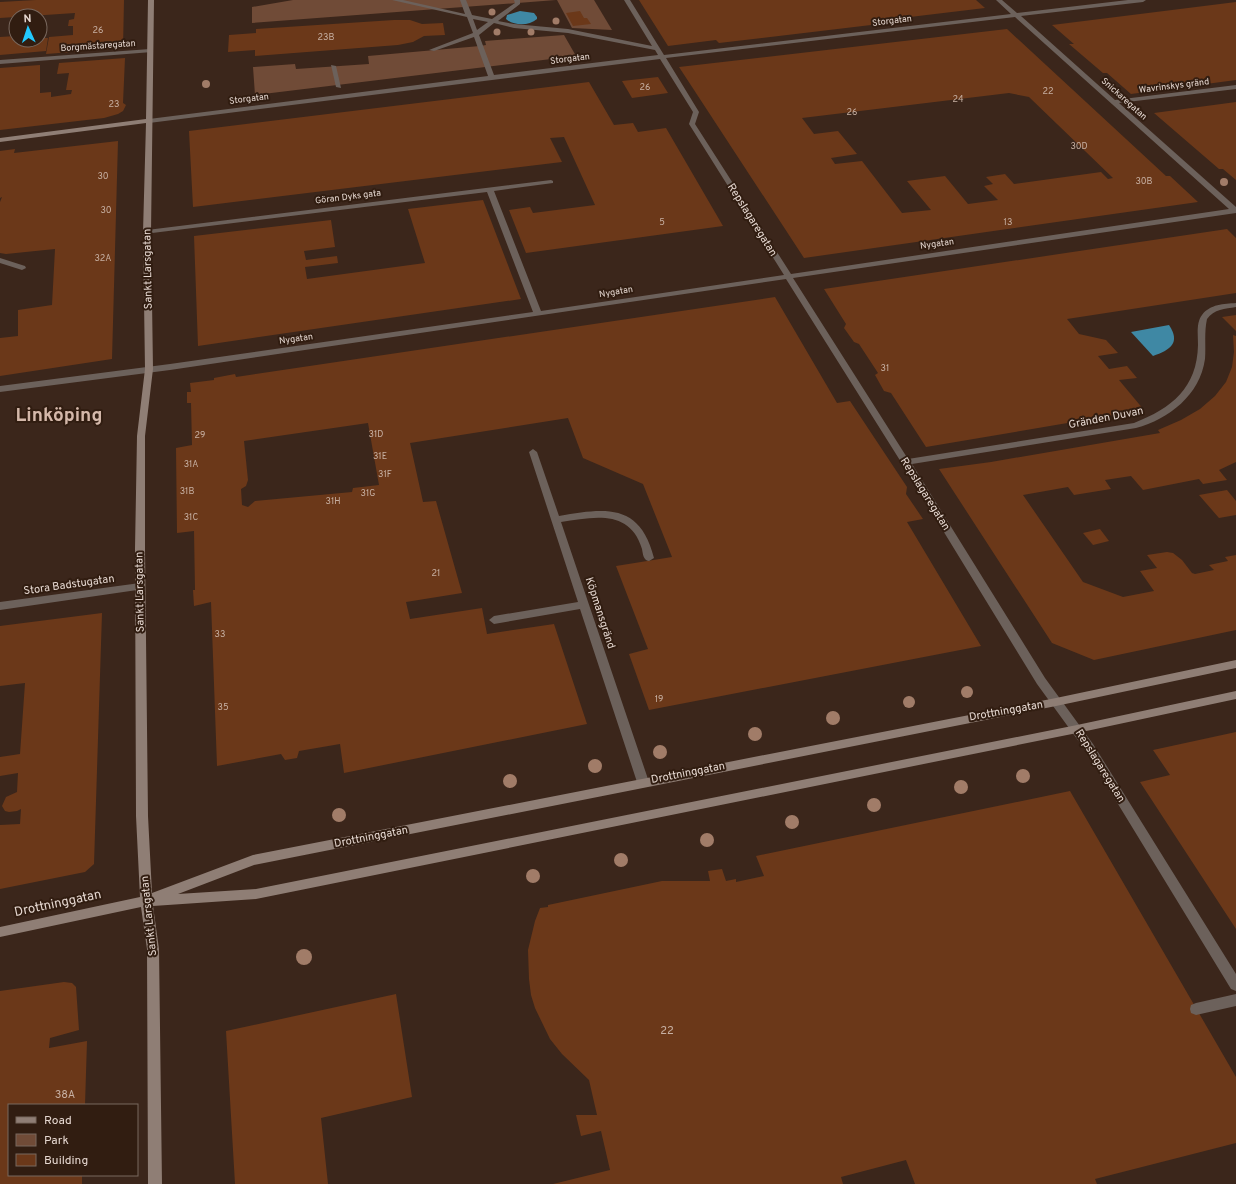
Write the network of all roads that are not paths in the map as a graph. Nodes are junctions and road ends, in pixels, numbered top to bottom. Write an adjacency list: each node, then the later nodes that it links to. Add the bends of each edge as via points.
1 (151, 0): 14 (main road, Sankt Larsgatan)
2 (395, 0): 9 (street)
3 (463, 0): 9 (street)
4 (517, 0): 10 (street, via 518,3)
5 (627, 0): 12 (street, Repslagaregatan)
6 (999, 0): 8 (street, Snickaregatan)
7 (1143, 0): 8 (street, Storgatan)
8 (1016, 15): 15 (street, Storgatan); 21 (street, Snickaregatan)
9 (470, 17): 10 (street); 11 (street)
10 (493, 22): 11 (street); 12 (street, via 568,31)
11 (476, 34): 13 (street); 18 (street)
12 (658, 49): 15 (street, Repslagaregatan)
13 (432, 50)
14 (150, 51): 16 (street, Borgmästaregatan); 22 (main road, Sankt Larsgatan)
15 (662, 57): 18 (street, Storgatan); 30 (street, Repslagaregatan, via 696,112 692,124)
16 (0, 62)
17 (333, 66): 19 (street)
18 (492, 77): 22 (street, Storgatan)
19 (339, 87)
20 (1236, 87): 21 (street, Wavrinskys gränd)
21 (1115, 102): 26 (street, Snickaregatan)
22 (149, 121): 23 (main road, Storgatan); 27 (main road, Sankt Larsgatan)
23 (0, 140)
24 (551, 182): 25 (street, Göran Dyks gata)
25 (490, 190): 27 (street, Göran Dyks gata); 32 (street)
26 (1235, 211): 30 (street, Nygatan)
27 (148, 232): 33 (main road, Sankt Larsgatan)
28 (0, 260): 29 (street)
29 (22, 268)
30 (788, 276): 32 (street, Nygatan); 36 (street, Repslagaregatan)
31 (1236, 305): 36 (street, Gränden Duvan, via 1213,309 1204,316 1200,363 1195,382 1187,395 1158,418 1136,426)
32 (538, 314): 33 (street, Nygatan)
33 (149, 369): 34 (street, Nygatan); 39 (main road, Sankt Larsgatan, via 141,436)
34 (0, 389)
35 (533, 452): 37 (street, Köpmansgränd)
36 (906, 462): 45 (street, Repslagaregatan, via 1033,669)
37 (556, 520): 38 (street, via 600,514 613,515 629,521 641,534); 40 (street, Köpmansgränd)
38 (649, 558)
39 (140, 587): 41 (street, Stora Badstugatan); 48 (main road, Sankt Larsgatan, via 142,816)
40 (584, 605): 42 (street); 47 (street, Köpmansgränd)
41 (0, 606)
42 (494, 620)
43 (1236, 664): 45 (main road, Drottninggatan)
44 (1236, 695): 46 (main road, Drottninggatan)
45 (1056, 702): 46 (street, Repslagaregatan); 47 (main road, Drottninggatan)
46 (1077, 729): 48 (main road, Drottninggatan, via 256,894); 50 (street, Repslagaregatan)
47 (643, 782): 48 (main road, Drottninggatan, via 253,860)
48 (146, 901): 49 (main road, Drottninggatan); 53 (main road, Sankt Larsgatan, via 153,950)
49 (0, 932)
50 (1236, 985)
51 (1236, 1000): 52 (street)
52 (1196, 1009)
53 (156, 1184)

